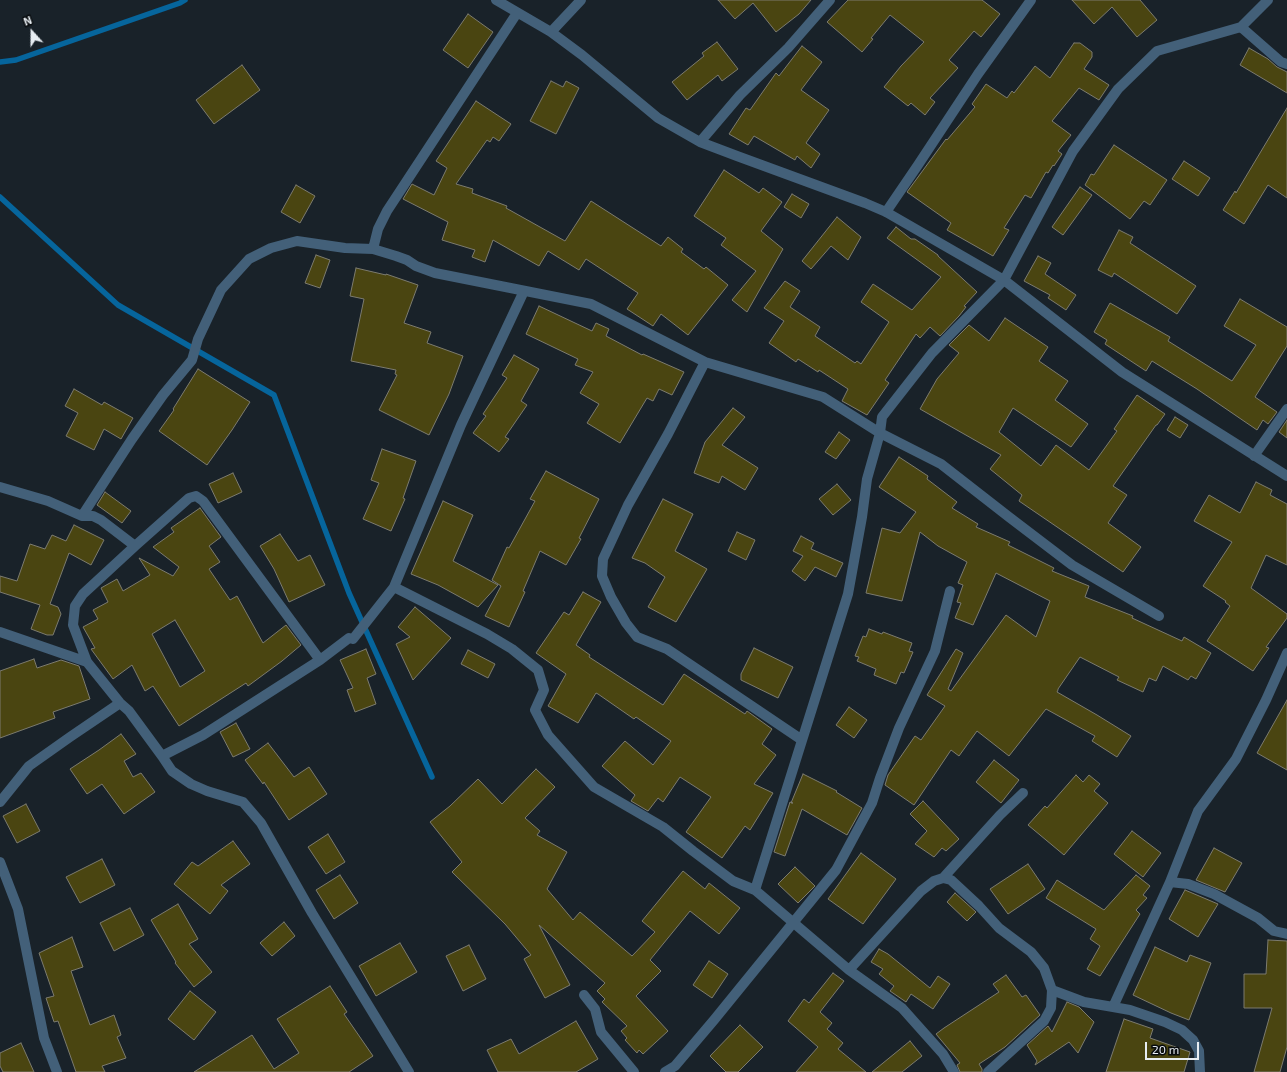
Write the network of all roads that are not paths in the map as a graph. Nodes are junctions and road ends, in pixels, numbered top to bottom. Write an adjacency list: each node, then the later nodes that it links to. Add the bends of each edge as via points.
1 (496, 0): 6 (street)
2 (581, 0): 8 (street)
3 (830, 0): 10 (street, via 788,48 740,95)
4 (1031, 0): 11 (street)
5 (1268, 0): 7 (street)
6 (517, 13): 8 (street); 12 (street, via 387,211 378,229)
7 (1241, 27): 9 (street, via 1281,62); 13 (street, via 1157,51 1118,89 1073,151)
8 (551, 32): 10 (street, via 658,118)
9 (1287, 64)
10 (700, 142): 11 (street)
11 (886, 212): 13 (street)
12 (373, 249): 14 (street, via 407,260 435,273); 21 (street, via 297,241 271,248 250,259 221,290 198,339 192,360 163,395)
13 (1004, 280): 17 (street, via 932,353 882,416); 18 (street, via 1122,372)
14 (524, 292): 15 (street, via 590,304); 23 (street, via 458,432)
15 (705, 362): 17 (street, via 823,397); 31 (street, via 628,505 603,559 602,576 611,597 637,637 667,649)
16 (1287, 408): 18 (street)
17 (880, 433): 25 (street, via 941,464 1072,565); 31 (street, via 867,479 848,594)
18 (1254, 456): 19 (street)
19 (1287, 476)
20 (0, 487): 21 (street, via 48,501)
21 (82, 516): 22 (street, via 93,516 101,520)
22 (135, 546): 28 (street, via 189,498 196,496 203,501); 29 (street, via 83,594 75,606 73,625)
23 (394, 587): 28 (street, via 353,639 350,638); 38 (street, via 487,634 512,649 538,670 544,690 535,710 548,735 594,787 663,827 734,881)
24 (950, 591): 39 (street, via 935,651 899,728 872,803 836,870)
25 (1159, 616)
26 (0, 632): 29 (street)
27 (1287, 653): 37 (street, via 1236,759 1198,811)
28 (320, 660): 32 (street, via 203,735)
29 (87, 662): 30 (street)
30 (120, 703): 32 (street, via 129,711); 34 (street, via 29,766)
31 (802, 740): 38 (street)
32 (162, 756): 46 (street, via 172,771 191,784 243,802 262,823 312,913)
33 (1023, 793): 36 (street)
34 (0, 802)
35 (0, 862): 45 (street, via 18,909 44,1038)
36 (943, 878): 41 (street, via 921,891); 42 (street, via 952,880 999,928 1031,952 1044,968)
37 (1170, 882): 40 (street, via 1188,884 1214,894 1258,918 1274,931); 44 (street)
38 (755, 890): 39 (street)
39 (794, 922): 41 (street); 48 (street, via 675,1066)
40 (1287, 934)
41 (849, 970): 49 (street, via 902,1008 943,1054)
42 (1052, 990): 44 (street, via 1084,1002); 50 (street, via 1051,1008 1044,1021)
43 (584, 995): 47 (street, via 596,1009 601,1032)
44 (1113, 1007): 51 (street, via 1130,1010 1182,1030 1193,1040 1199,1051)
45 (57, 1072)
46 (409, 1072)
47 (634, 1072)
48 (665, 1072)
49 (954, 1072)
50 (988, 1072)
51 (1200, 1072)

